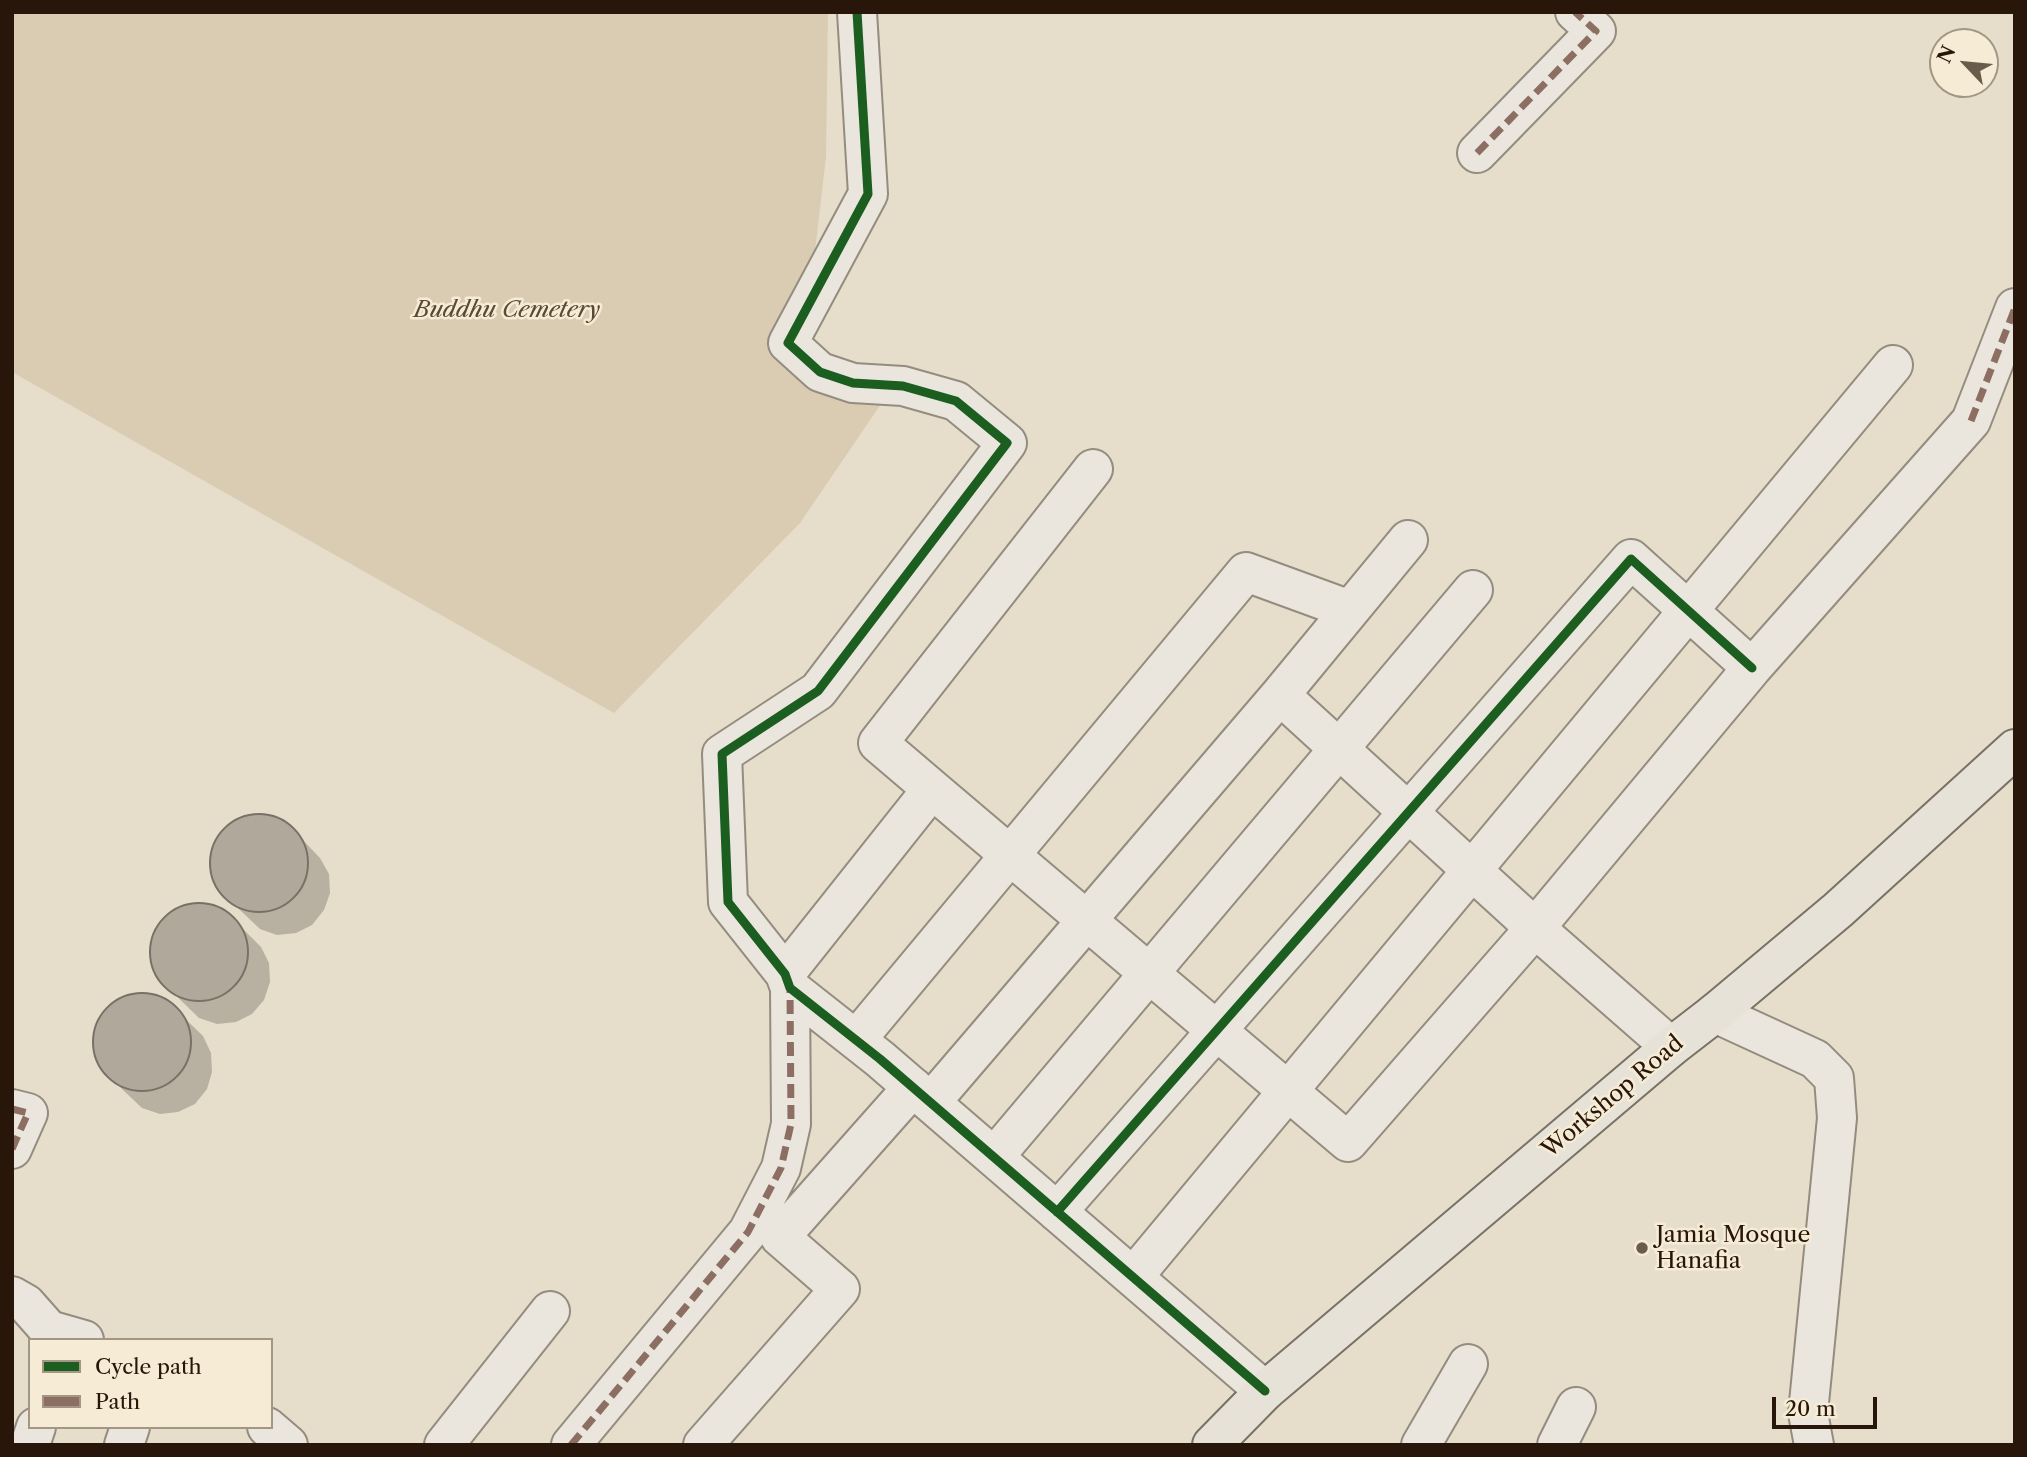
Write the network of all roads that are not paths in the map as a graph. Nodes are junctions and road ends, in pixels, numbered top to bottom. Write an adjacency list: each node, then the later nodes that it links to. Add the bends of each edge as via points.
1 (857, 12): 22 (street, via 869,194 788,343 820,372 853,383 903,386 956,401 1007,443 818,691 722,754 728,902)
2 (1575, 12): 3 (street, via 1595,31)
3 (1477, 153)
4 (2015, 308): 11 (street, via 1972,421)
5 (1893, 365): 10 (street)
6 (1093, 469): 15 (street, via 878,743)
7 (1408, 540): 9 (street)
8 (1473, 590): 13 (street)
9 (1350, 610): 12 (street); 17 (street, via 1246,572)
10 (1688, 611): 11 (street); 16 (street, via 1631,559); 18 (street)
11 (1752, 668): 20 (street)
12 (1280, 695): 13 (street); 19 (street)
13 (1339, 749): 16 (street); 21 (street)
14 (2015, 749): 23 (main road, Workshop Road, via 1838,910)
15 (932, 789): 17 (street); 22 (street)
16 (1409, 813): 18 (street); 24 (street)
17 (1009, 855): 19 (street); 25 (street)
18 (1471, 870): 20 (street); 27 (street)
19 (1086, 921): 21 (street); 28 (street)
20 (1535, 928): 26 (street); 27 (street, via 1348,1142)
21 (1149, 973): 24 (street); 31 (street)
22 (787, 981): 25 (street); 43 (street, via 791,1124 781,1168 748,1232)
23 (1715, 1013): 26 (main road, Workshop Road); 48 (street, via 1815,1059 1834,1077 1837,1118 1808,1413)
24 (1217, 1030): 27 (street); 32 (street)
25 (856, 1040): 28 (street)
26 (1671, 1047): 38 (main road, Workshop Road)
27 (1288, 1091): 33 (street)
28 (922, 1094): 31 (street); 44 (street, via 780,1237 840,1289)
29 (12, 1109): 30 (street, via 28,1113)
30 (12, 1149)
31 (994, 1157): 32 (street)
32 (1057, 1212): 33 (street)
33 (1133, 1277): 38 (street)
34 (12, 1296): 36 (street, via 26,1304 49,1331)
35 (550, 1311): 42 (street)
36 (76, 1338)
37 (1468, 1364): 46 (street)
38 (1265, 1391): 45 (main road, Workshop Road)
39 (1576, 1407): 47 (street)
40 (269, 1429): 41 (street)
41 (288, 1445)
42 (444, 1445)
43 (571, 1445)
44 (703, 1445)
45 (1212, 1445)
46 (1421, 1445)
47 (1557, 1445)
48 (1814, 1445)

